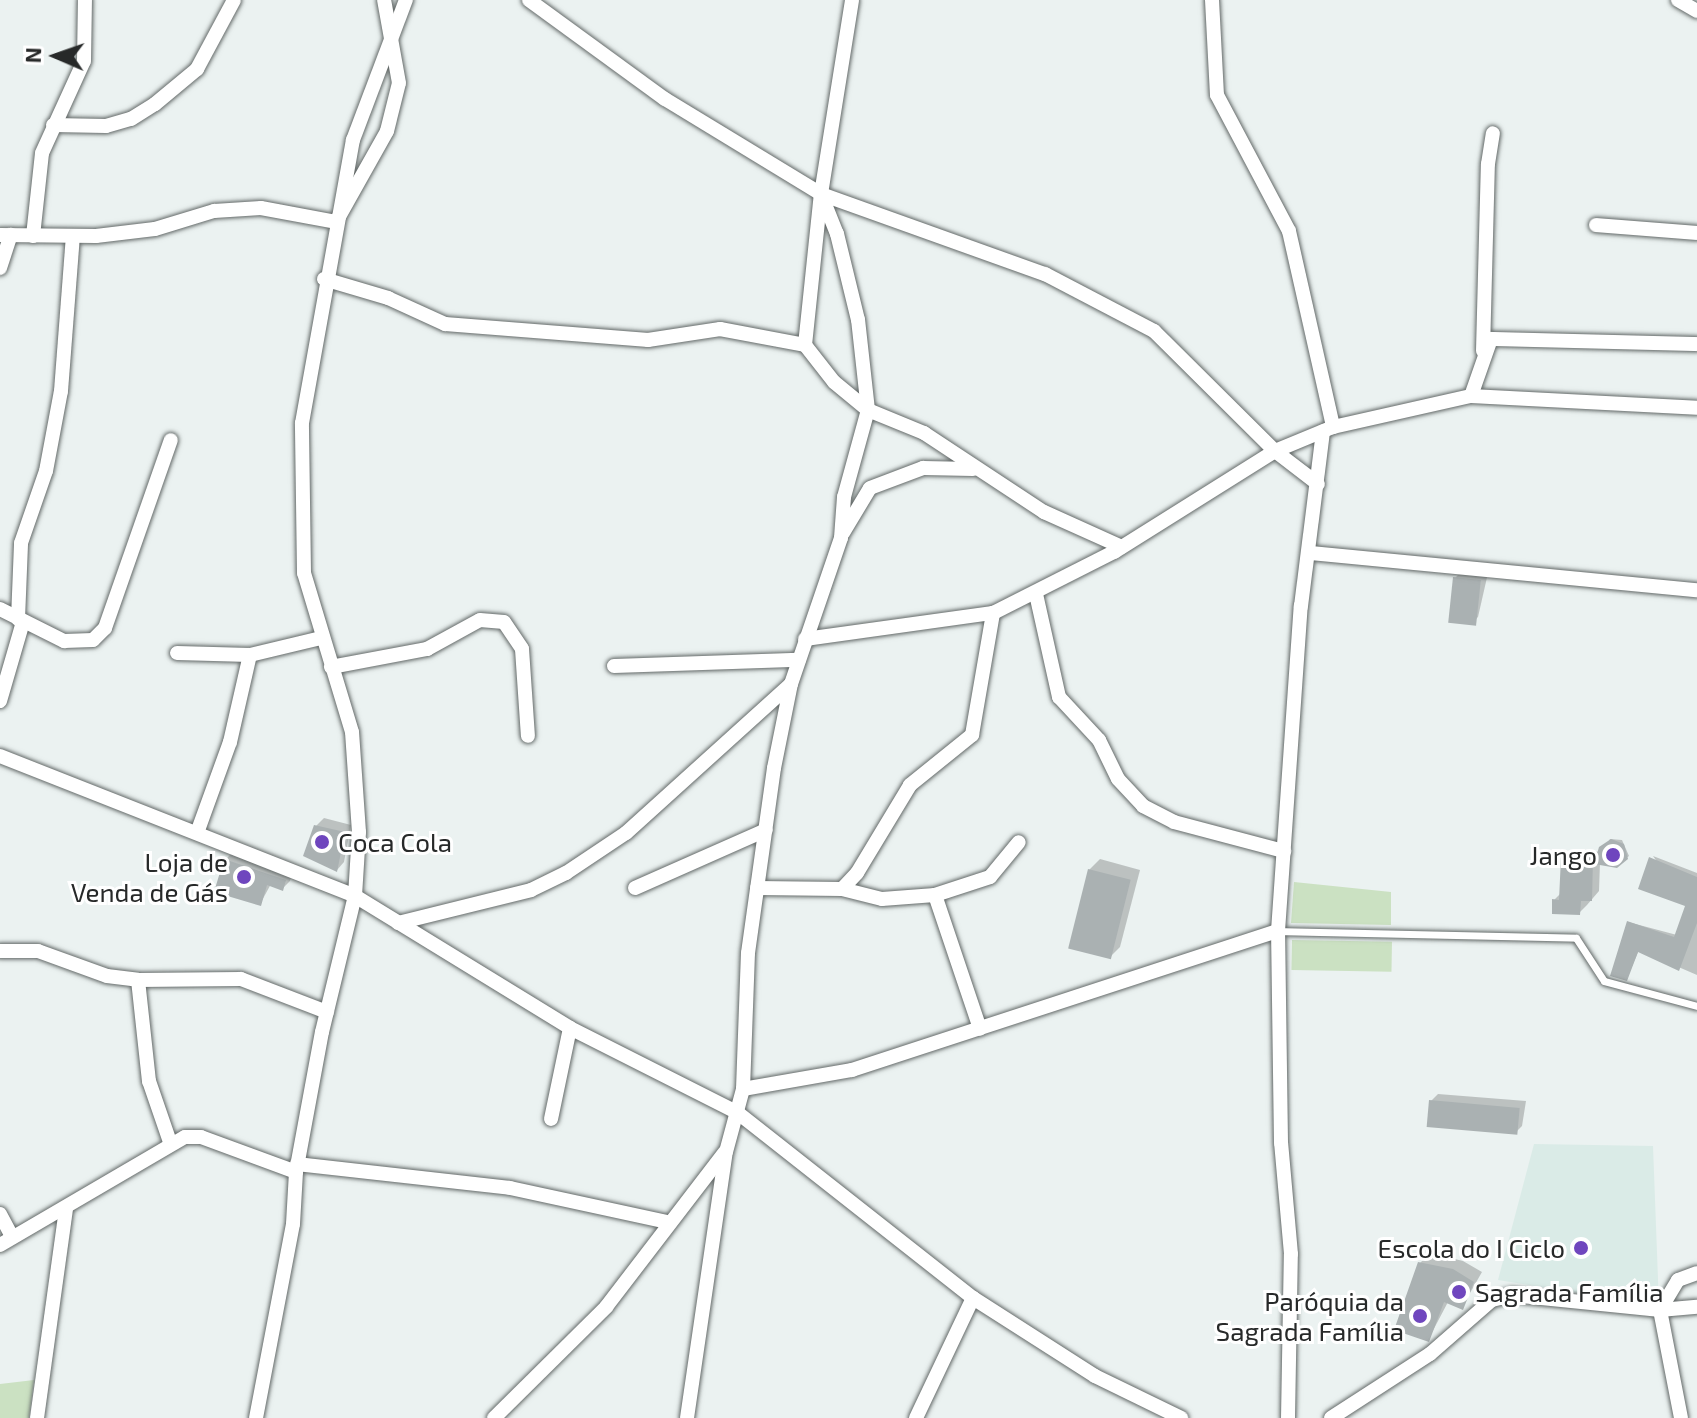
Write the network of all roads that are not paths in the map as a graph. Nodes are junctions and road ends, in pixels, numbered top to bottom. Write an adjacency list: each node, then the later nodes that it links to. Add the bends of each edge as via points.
1 (85, 0): 11 (street, via 84,61)
2 (234, 0): 11 (street, via 197,69 155,104 106,126)
3 (384, 0): 10 (street)
4 (406, 0): 10 (street)
5 (529, 0): 13 (street, via 665,99)
6 (852, 0): 13 (street)
7 (1212, 0): 28 (street, via 1217,95 1289,231)
8 (1678, 0): 9 (street)
9 (1697, 11)
10 (390, 33): 14 (street, via 353,140); 14 (street, via 399,83 387,131)
11 (53, 125): 18 (street, via 42,153)
12 (1493, 133): 24 (street)
13 (821, 194): 23 (street); 27 (street, via 837,234 858,320); 30 (street, via 1045,274 1154,331)
14 (336, 222): 19 (street, via 261,208 214,211 155,229); 21 (street)
15 (1596, 225): 16 (street)
16 (1697, 233)
17 (6, 235): 18 (street); 20 (street)
18 (33, 236): 19 (street)
19 (73, 236): 40 (street, via 61,391 46,471 20,553)
20 (0, 268)
21 (324, 279): 23 (street, via 417,309 445,324 648,340 720,329); 41 (street, via 302,423 301,499 304,573)
22 (1697, 344): 24 (street, via 1503,337 1491,339)
23 (805, 345): 27 (street, via 834,382)
24 (1483, 351): 25 (street)
25 (1471, 396): 26 (street); 28 (street)
26 (1697, 408)
27 (868, 410): 31 (street, via 949,447); 33 (street, via 844,497)
28 (1328, 429): 30 (street); 32 (street)
29 (171, 440): 40 (street, via 105,628 82,644)
30 (1275, 451): 32 (street); 34 (street)
31 (973, 469): 33 (street, via 923,468 870,488); 34 (street, via 1044,512)
32 (1318, 484): 35 (street)
33 (841, 538): 42 (street, via 827,592)
34 (1122, 547): 37 (street)
35 (1310, 553): 36 (street); 55 (street, via 1301,606)
36 (1697, 590)
37 (1036, 594): 39 (street); 55 (street, via 1059,697 1099,740 1118,779 1143,806 1174,822)
38 (0, 609): 40 (street)
39 (993, 613): 42 (street, via 886,632); 58 (street, via 972,735 910,785)
40 (20, 620): 49 (street)
41 (321, 638): 44 (street); 47 (street)
42 (805, 639): 45 (street)
43 (177, 653): 44 (street)
44 (250, 655): 53 (street, via 230,742)
45 (799, 660): 46 (street); 48 (street)
46 (614, 666)
47 (331, 667): 50 (street, via 427,649 480,620 504,622 522,649); 60 (street, via 352,732 359,832)
48 (791, 684): 52 (street); 61 (street, via 626,833 566,873 531,890)
49 (0, 701)
50 (528, 736)
51 (0, 756): 53 (street)
52 (766, 830): 56 (street); 57 (street)
53 (197, 833): 60 (street)
54 (1019, 842): 59 (street, via 990,877)
55 (1284, 851): 62 (street)
56 (635, 888)
57 (757, 888): 58 (street); 69 (street, via 748,953)
58 (842, 889): 59 (street, via 882,899)
59 (935, 895): 68 (street)
60 (355, 896): 61 (street); 66 (street)
61 (398, 923): 67 (street)
62 (1278, 931): 65 (lane, via 1576,938 1604,981); 68 (street); 89 (street, via 1281,1143 1291,1254)
63 (0, 951): 64 (street, via 38,951 107,976)
64 (138, 980): 66 (street, via 241,979); 72 (street, via 149,1081)
65 (1697, 1006)
66 (327, 1012): 74 (street)
67 (570, 1028): 70 (street); 71 (street)
68 (980, 1029): 69 (street, via 852,1070)
69 (743, 1089): 70 (street)
70 (738, 1113): 73 (street); 80 (street)
71 (551, 1119)
72 (170, 1142): 74 (street, via 201,1137); 75 (street)
73 (726, 1152): 77 (street); 86 (street)
74 (296, 1168): 77 (street, via 510,1188); 84 (street, via 293,1224)
75 (66, 1210): 78 (street); 83 (street)
76 (0, 1214): 78 (street)
77 (667, 1222): 85 (street, via 606,1307)
78 (6, 1241)
79 (1697, 1273): 82 (street, via 1678,1280)
80 (973, 1298): 87 (street); 88 (street, via 1095,1376)
81 (1697, 1307): 82 (street)
82 (1660, 1310): 90 (street, via 1512,1295 1492,1300 1430,1354); 91 (street)
83 (37, 1418)
84 (256, 1418)
85 (494, 1418)
86 (687, 1418)
87 (916, 1418)
88 (1181, 1418)
89 (1288, 1418)
90 (1331, 1418)
91 (1681, 1418)

